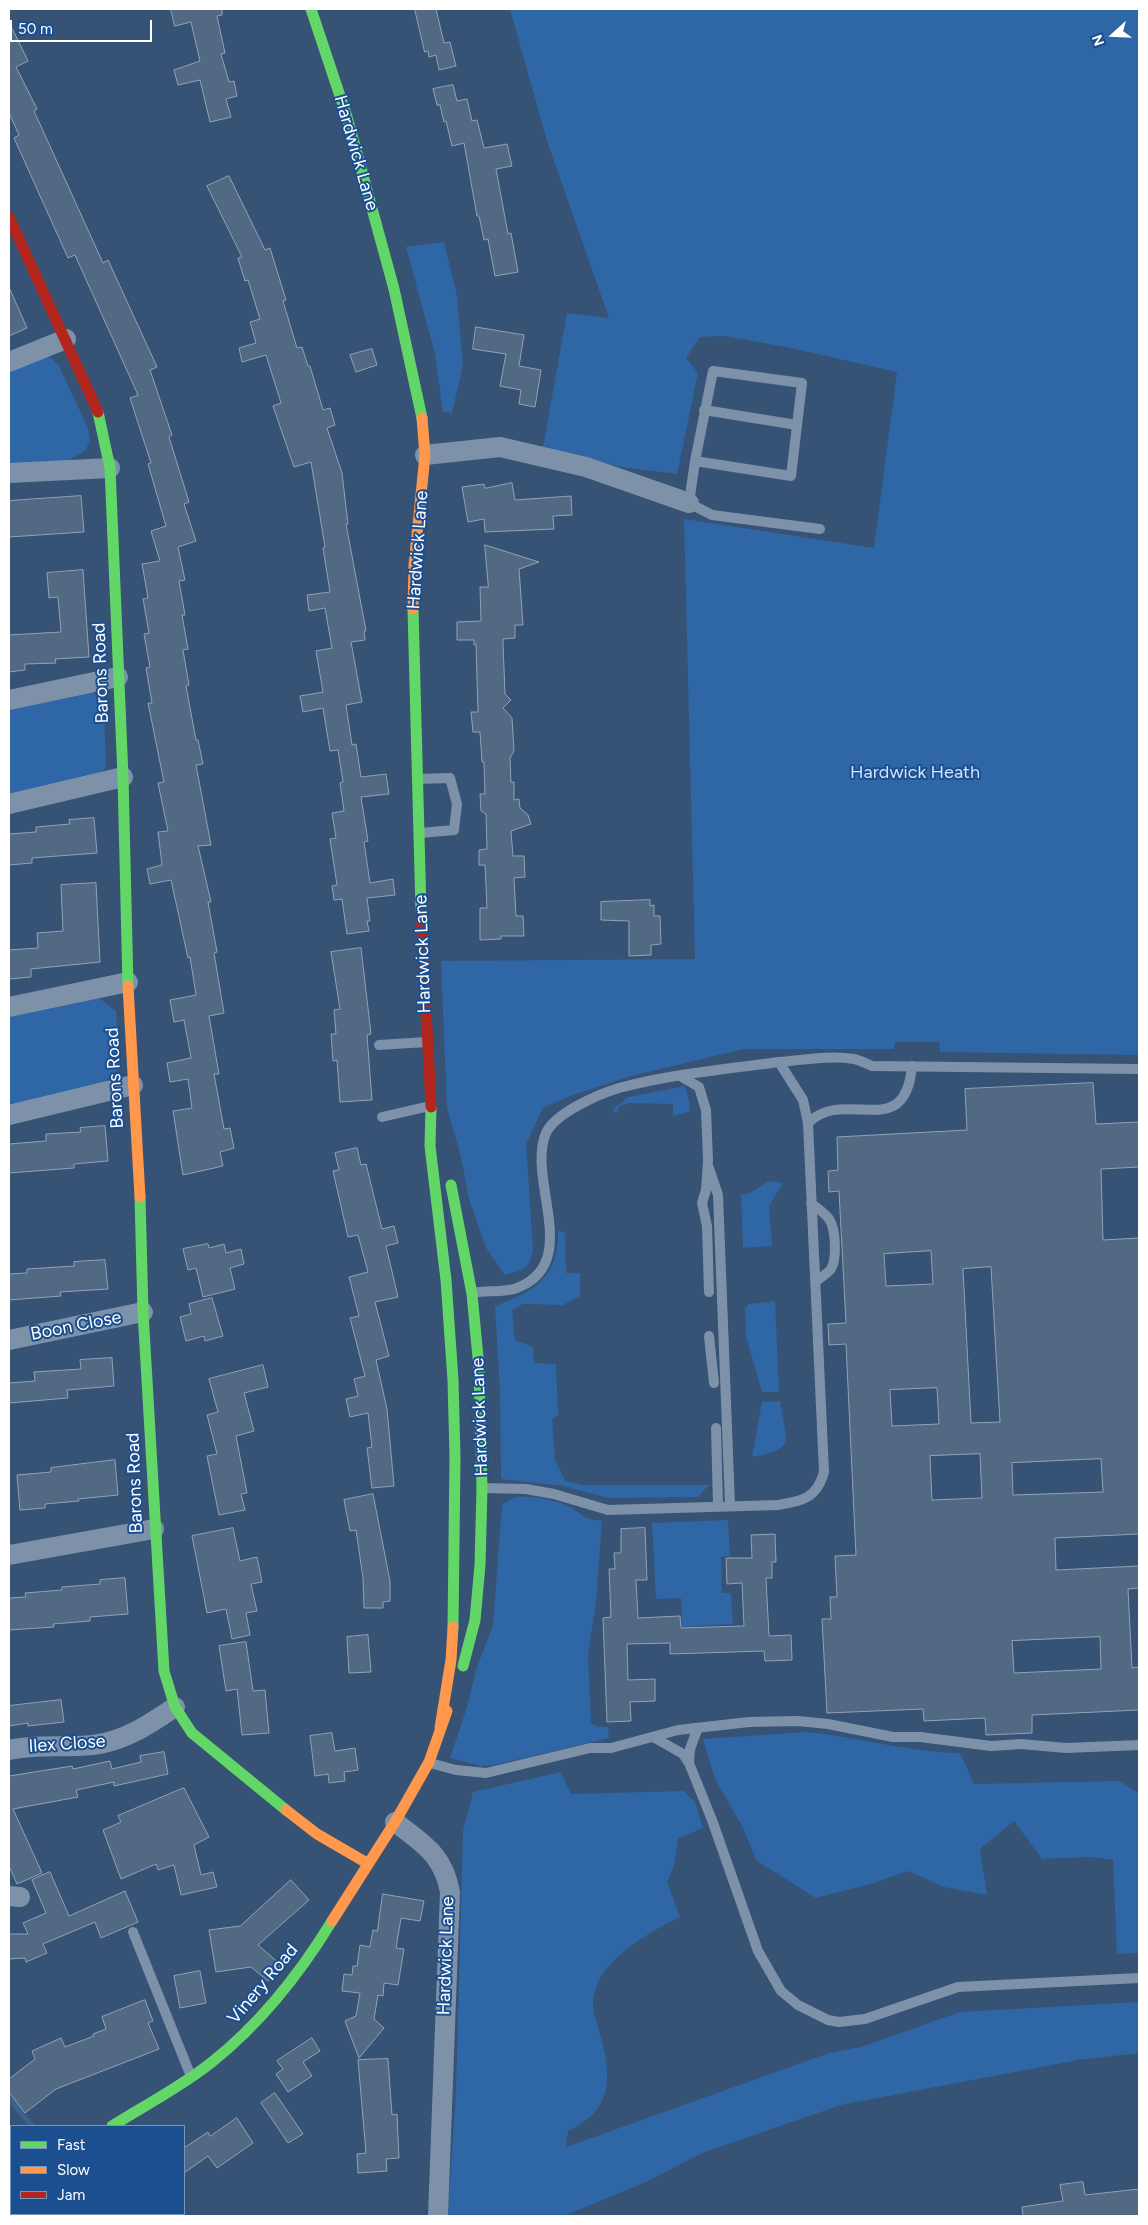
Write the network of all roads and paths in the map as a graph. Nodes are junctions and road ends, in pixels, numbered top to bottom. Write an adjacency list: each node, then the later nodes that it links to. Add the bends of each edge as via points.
1 (310, 9): 7 (street, Hardwick Lane, via 347,117 384,251 421,406)
2 (9, 217): 3 (street, Barons Road)
3 (66, 339): 4 (street); 9 (street, Barons Road, via 101,418)
4 (9, 362)
5 (704, 410): 6 (lane); 6 (lane, via 712,371 802,383); 8 (lane)
6 (798, 425): 8 (lane, via 791,476)
7 (425, 456): 11 (street, via 500,447 586,467); 16 (street, Hardwick Lane, via 412,634)
8 (695, 461): 11 (lane)
9 (110, 468): 10 (street); 13 (street, Barons Road)
10 (9, 473)
11 (689, 503): 12 (lane, via 712,515)
12 (820, 529)
13 (118, 676): 14 (street); 15 (street, Barons Road)
14 (9, 700)
15 (123, 777): 17 (street); 19 (street, Barons Road)
16 (417, 779): 18 (street, Hardwick Lane); 18 (lane, via 450,778 458,804 454,830)
17 (9, 804)
18 (419, 833): 21 (street, Hardwick Lane)
19 (128, 982): 20 (street); 27 (street, Barons Road)
20 (9, 1007)
21 (426, 1042): 22 (lane); 28 (street, Hardwick Lane)
22 (379, 1045)
23 (779, 1062): 24 (lane, via 802,1058 855,1059 872,1066); 26 (lane); 31 (lane, via 804,1100)
24 (912, 1066): 25 (lane); 31 (lane, via 910,1086 902,1102 888,1108 818,1114)
25 (1139, 1068)
26 (679, 1076): 33 (lane, via 699,1087 706,1110); 38 (lane, via 604,1094 573,1108 546,1132 542,1167 550,1246 545,1263 534,1278 518,1288)
27 (133, 1085): 29 (street); 41 (street, Barons Road, via 140,1192)
28 (431, 1106): 30 (lane); 32 (street, Hardwick Lane); 47 (street, Hardwick Lane, via 430,1146 446,1280)
29 (9, 1115)
30 (382, 1118)
31 (808, 1123): 35 (lane)
32 (441, 1136)
33 (708, 1168): 39 (lane, via 702,1203 707,1226); 51 (lane, via 718,1195)
34 (449, 1175): 36 (street, Hardwick Lane)
35 (811, 1203): 37 (lane); 37 (lane, via 828,1218 833,1240 834,1262 830,1271)
36 (456, 1210): 38 (lane, via 480,1284); 40 (street, Hardwick Lane)
37 (816, 1282): 51 (lane, via 824,1472 820,1486 799,1502)
38 (488, 1290): 40 (lane)
39 (709, 1292)
40 (467, 1296): 49 (street, Hardwick Lane, via 479,1368)
41 (142, 1312): 43 (street, Boon Close); 54 (street, Barons Road)
42 (710, 1336): 44 (lane)
43 (9, 1340)
44 (714, 1383)
45 (466, 1417): 47 (lane)
46 (716, 1428): 52 (lane)
47 (455, 1457): 48 (street, Hardwick Lane)
48 (455, 1477): 49 (lane); 57 (street, Hardwick Lane, via 454,1612 451,1660)
49 (473, 1487): 50 (lane); 53 (street, Hardwick Lane)
50 (498, 1489): 52 (lane, via 554,1494 608,1510); 53 (lane)
51 (730, 1505): 52 (lane)
52 (718, 1506)
53 (481, 1520): 57 (street, Hardwick Lane, via 475,1620 462,1669)
54 (154, 1529): 55 (street); 56 (street, Barons Road, via 164,1671)
55 (9, 1556)
56 (176, 1707): 61 (street, Ilex Close, via 127,1737 110,1742); 65 (street, Barons Road, via 192,1733 213,1752 317,1834)
57 (440, 1728): 62 (street, Hardwick Lane)
58 (697, 1730): 59 (lane, via 678,1730); 60 (lane, via 749,1722 798,1721 893,1737 991,1746 1021,1744 1066,1748); 63 (lane)
59 (655, 1738): 62 (lane, via 611,1748 590,1748 486,1773 456,1770); 63 (lane, via 682,1754)
60 (1139, 1745)
61 (9, 1750)
62 (429, 1762): 64 (street, Hardwick Lane)
63 (689, 1763): 67 (lane, via 758,1950 772,1978 781,1991 798,2005 828,2020 839,2022 865,2018 958,1987)
64 (395, 1822): 65 (street, Vinery Road); 70 (street, Hardwick Lane, via 438,1859 446,1873 450,1892)
65 (367, 1863): 68 (street, Vinery Road, via 326,1933 269,2010 237,2041)
66 (133, 1932): 68 (lane)
67 (1139, 1978)
68 (191, 2077): 69 (street, Vinery Road)
69 (114, 2125)
70 (438, 2216)

